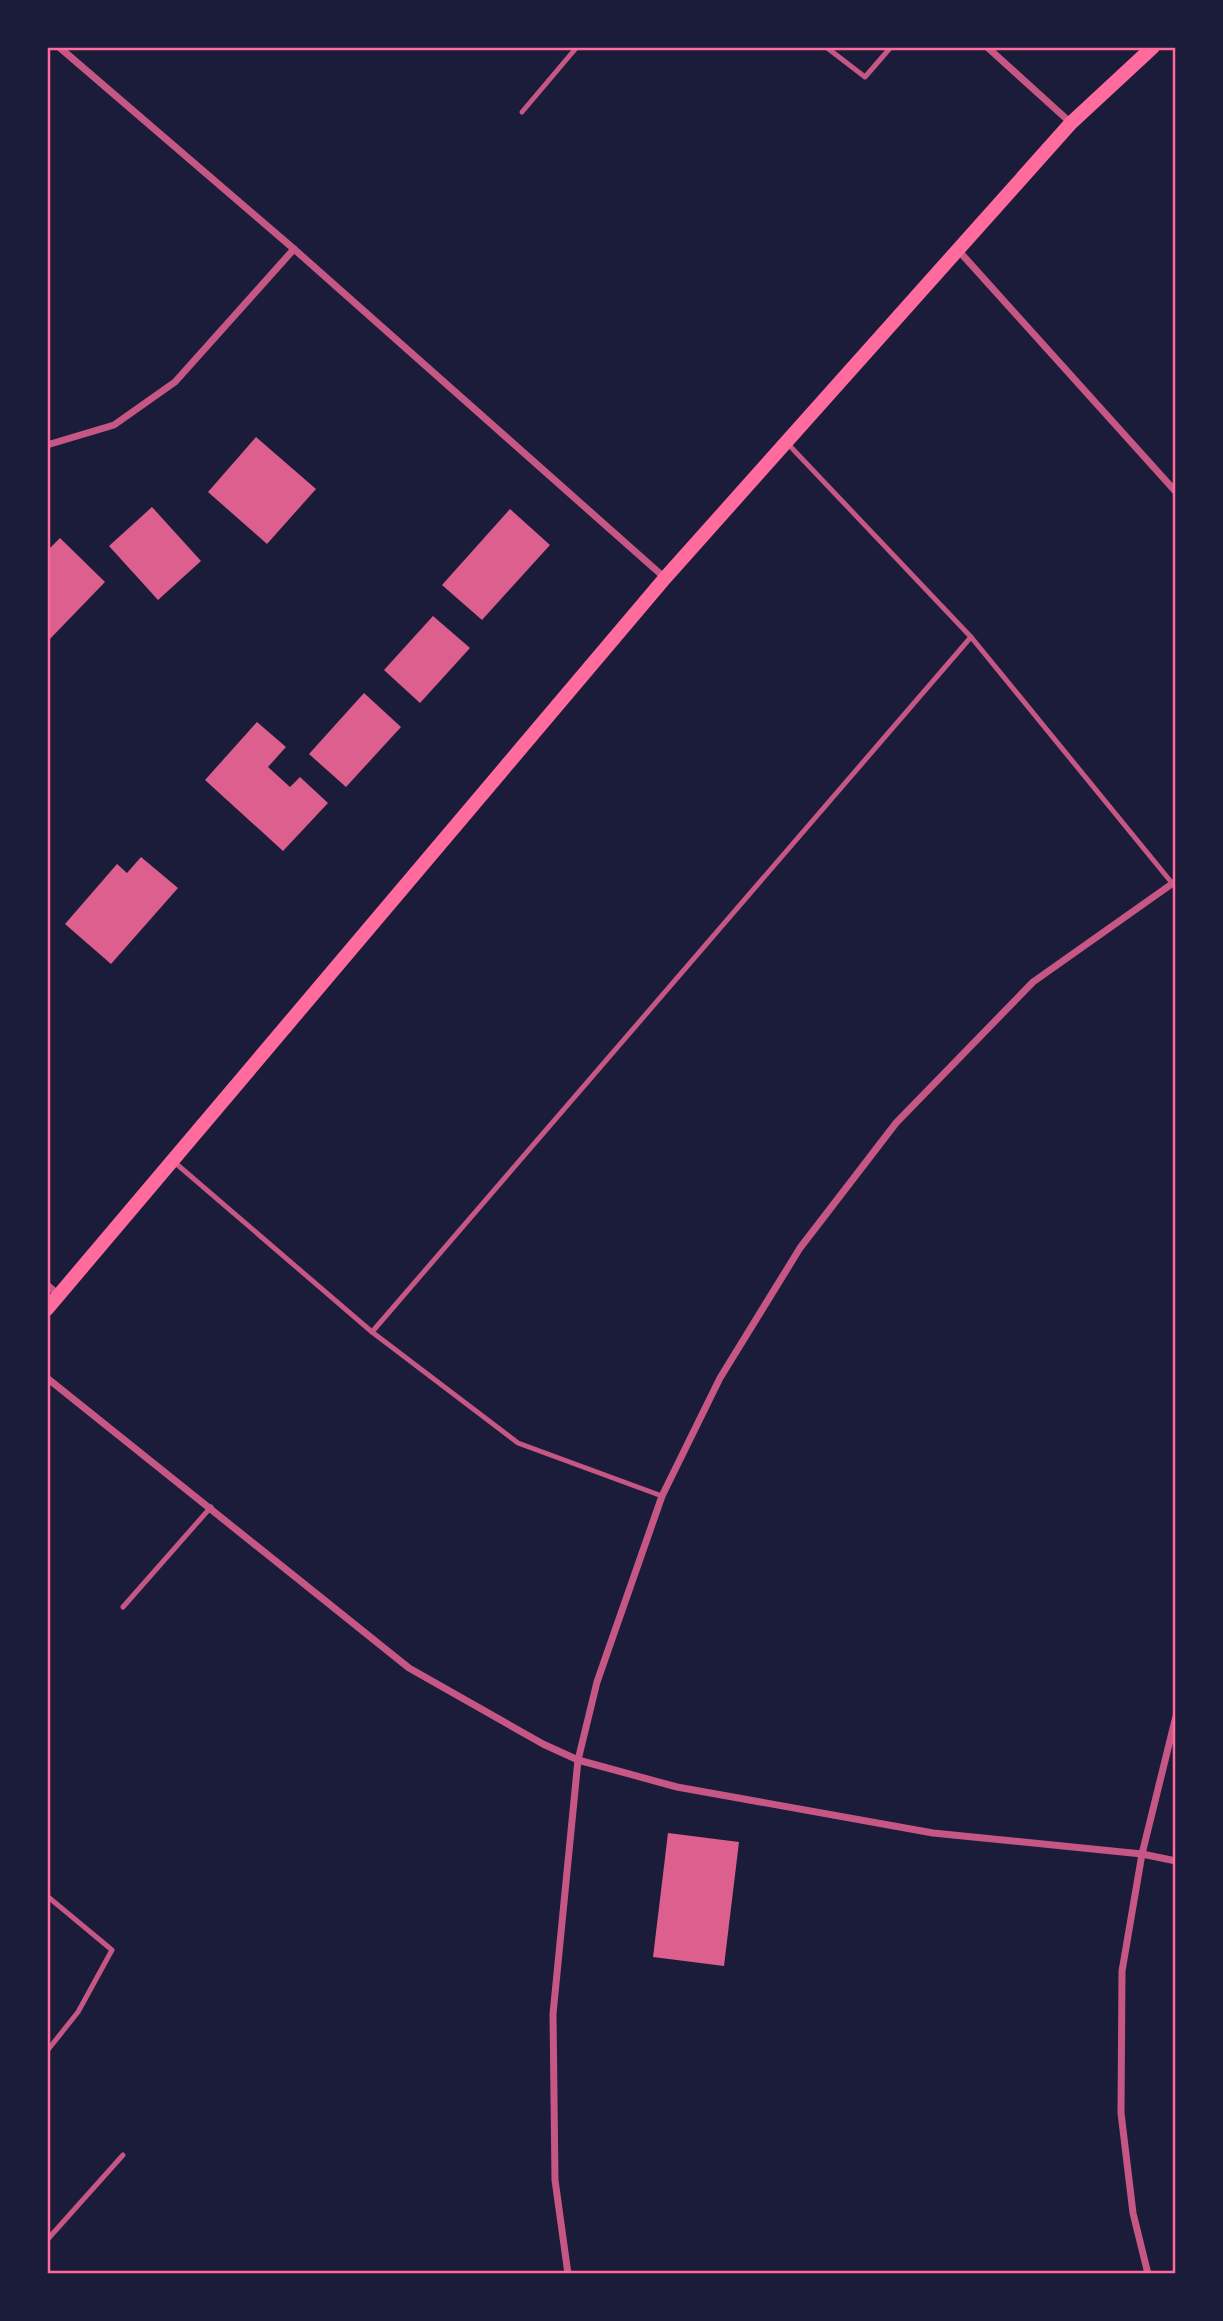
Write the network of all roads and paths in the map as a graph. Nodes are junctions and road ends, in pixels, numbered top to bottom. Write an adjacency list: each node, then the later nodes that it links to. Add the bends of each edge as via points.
1 (59, 47): 9 (street)
2 (577, 47): 7 (lane)
3 (826, 47): 4 (lane, via 865,77)
4 (891, 47)
5 (987, 47): 8 (street)
6 (1153, 47): 8 (main road)
7 (522, 112)
8 (1071, 122): 10 (main road)
9 (294, 249): 12 (street, via 175,382 114,425); 14 (street)
10 (958, 250): 11 (main road); 13 (street)
11 (788, 444): 14 (main road); 15 (lane)
12 (47, 445)
13 (1176, 492)
14 (666, 578): 17 (main road)
15 (971, 637): 16 (lane); 21 (lane)
16 (1174, 882): 23 (street, via 1034,982 896,1123 800,1248 720,1378)
17 (172, 1160): 19 (main road); 21 (lane)
18 (47, 1285): 19 (street)
19 (59, 1295): 20 (main road)
20 (47, 1309)
21 (372, 1332): 23 (lane, via 517,1443)
22 (47, 1378): 24 (street)
23 (662, 1496): 27 (street, via 597,1682)
24 (211, 1507): 25 (lane); 27 (street, via 408,1668)
25 (123, 1607)
26 (1176, 1716): 28 (street)
27 (578, 1760): 28 (street, via 677,1787 933,1833); 34 (street, via 553,2014 555,2180)
28 (1142, 1854): 29 (street); 35 (street, via 1122,1971 1121,2113 1133,2213)
29 (1176, 1861)
30 (47, 1896): 31 (lane, via 112,1950 78,2012)
31 (47, 2051)
32 (122, 2155): 33 (lane)
33 (47, 2240)
34 (568, 2274)
35 (1147, 2274)

